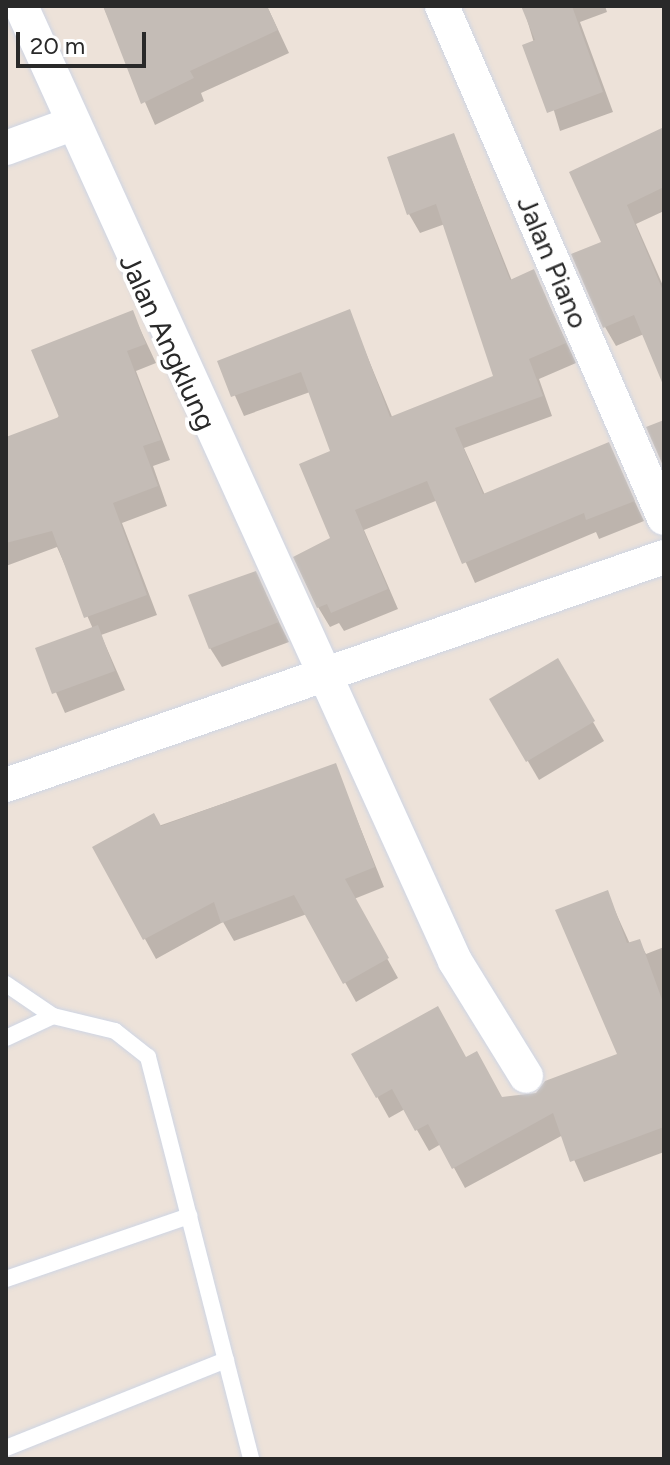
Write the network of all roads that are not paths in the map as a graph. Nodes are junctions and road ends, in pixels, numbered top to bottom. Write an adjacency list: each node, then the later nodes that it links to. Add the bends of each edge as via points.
1 (21, 6): 3 (street, Jalan Angklung)
2 (442, 6): 5 (street, Jalan Piano)
3 (69, 125): 4 (street); 7 (street, Jalan Angklung)
4 (6, 148)
5 (664, 518)
6 (664, 557): 7 (street)
7 (321, 677): 8 (street); 12 (street, Jalan Angklung, via 455,961)
8 (6, 785)
9 (6, 984): 10 (lane)
10 (53, 1016): 11 (lane); 13 (lane, via 115,1031 148,1057)
11 (6, 1038)
12 (526, 1076)
13 (189, 1216): 14 (lane); 15 (lane)
14 (6, 1279)
15 (226, 1360): 16 (lane); 17 (lane)
16 (6, 1448)
17 (251, 1459)

